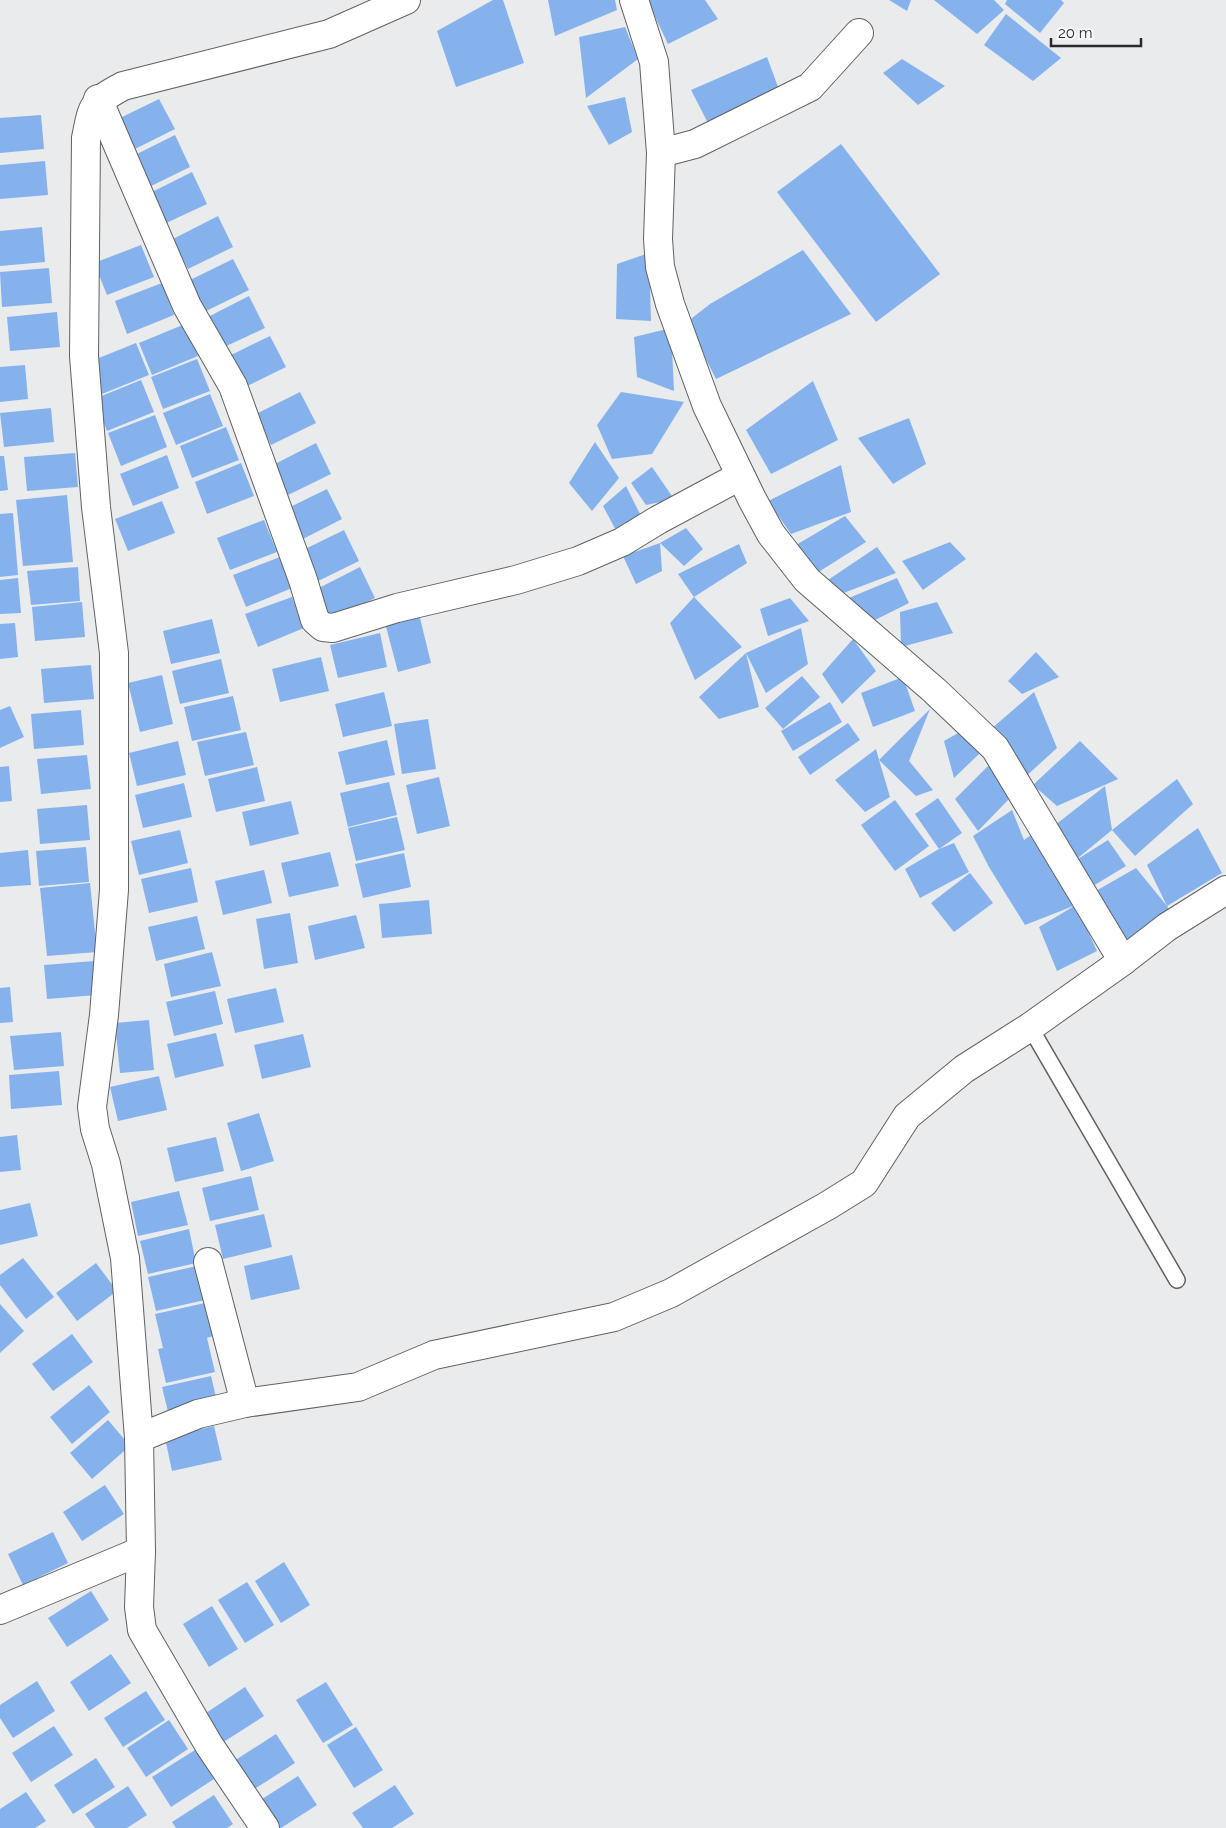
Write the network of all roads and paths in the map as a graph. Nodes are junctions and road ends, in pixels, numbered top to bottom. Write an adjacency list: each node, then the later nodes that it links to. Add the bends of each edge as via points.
1 (406, 0): 4 (street, via 329,34 147,79 123,86)
2 (634, 0): 5 (street, via 654,62)
3 (859, 33): 5 (street, via 810,87 695,144)
4 (98, 99): 6 (street, via 187,306 233,386 319,625 333,628 578,561 622,542); 13 (street, via 86,138 84,356 96,506 114,653 114,890 104,1015 92,1107 125,1258)
5 (661, 153): 6 (street, via 658,239 663,276 707,406)
6 (740, 476): 8 (street, via 772,534 807,580 936,691 996,748)
7 (1226, 890): 8 (street, via 1167,927)
8 (1124, 961): 9 (street)
9 (1030, 1027): 11 (lane); 12 (street, via 964,1069 907,1116 864,1183 828,1206 644,1306 614,1317 434,1355 358,1387)
10 (208, 1262): 12 (street)
11 (1177, 1280)
12 (245, 1403): 13 (street, via 198,1414)
13 (139, 1438): 14 (street)
14 (141, 1551): 15 (street); 16 (street, via 139,1607 142,1630 209,1744)
15 (0, 1610)
16 (265, 1828)

